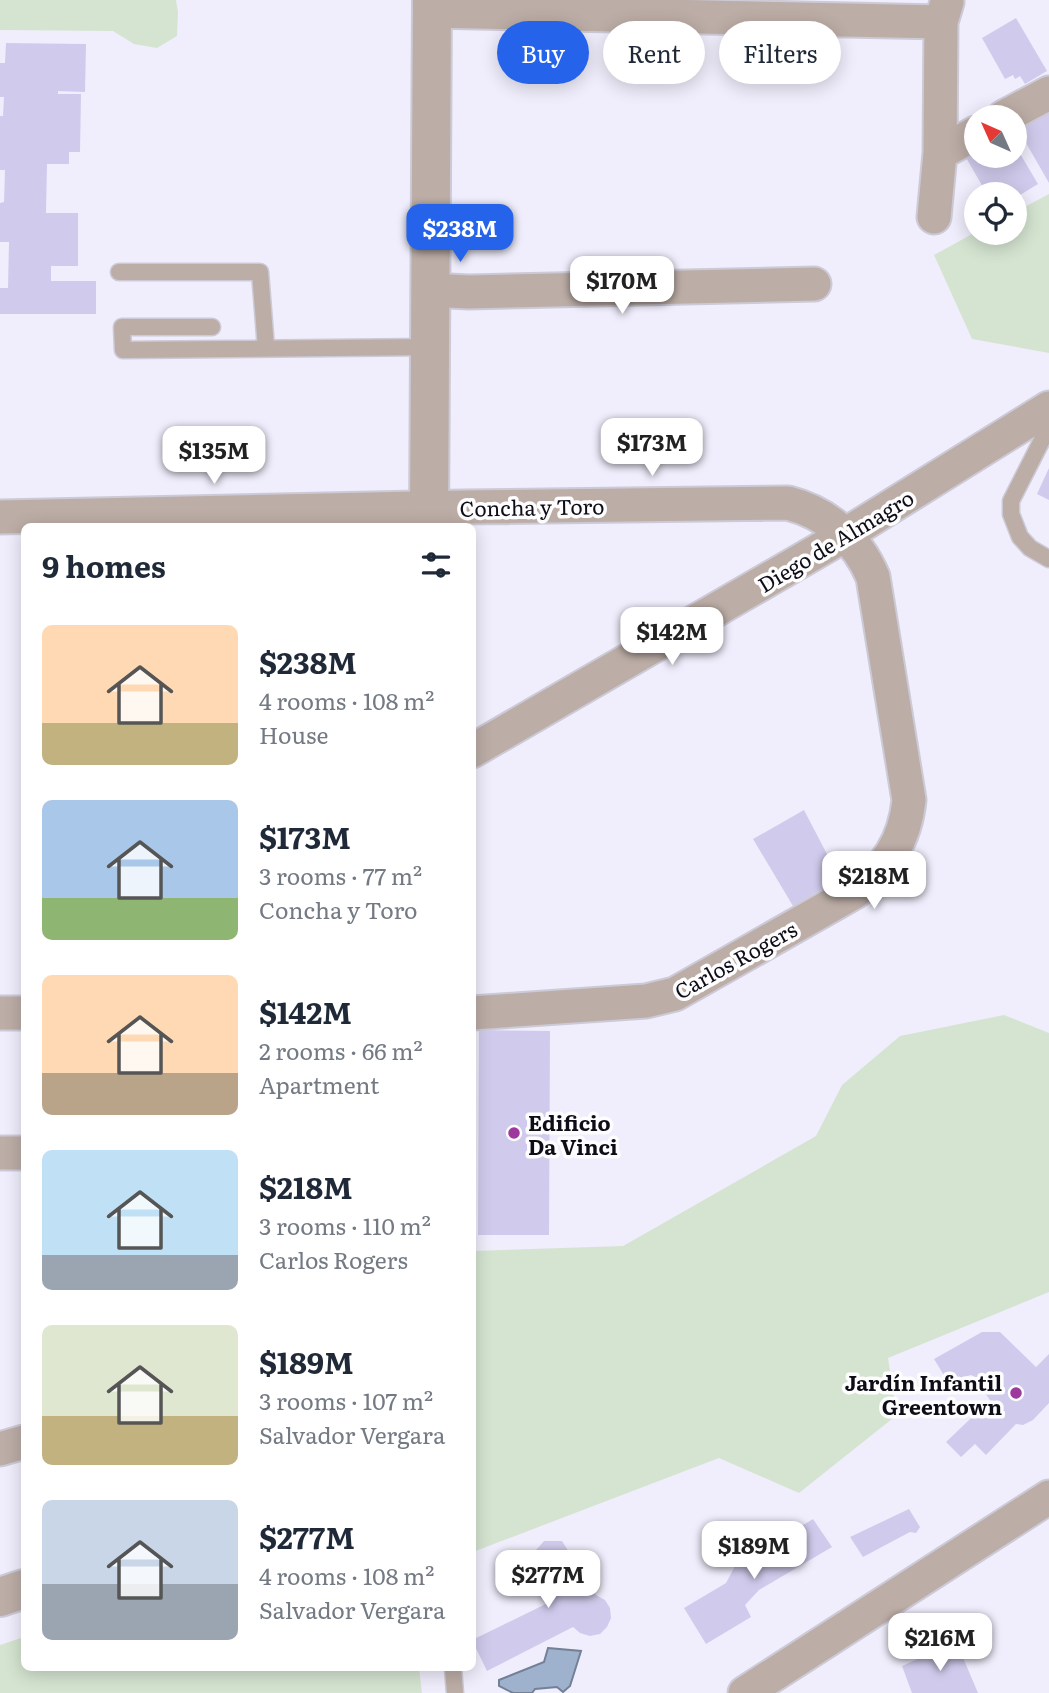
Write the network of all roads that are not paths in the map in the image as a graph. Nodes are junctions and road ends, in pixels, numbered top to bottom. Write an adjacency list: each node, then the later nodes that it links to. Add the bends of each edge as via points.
1 (432, 6): 2 (street); 11 (street)
2 (754, 9): 3 (street)
3 (944, 11): 7 (street)
4 (1049, 93): 5 (street)
5 (1026, 105)
6 (964, 140): 7 (street)
7 (940, 153): 8 (street)
8 (934, 217)
9 (119, 272): 14 (lane, via 260,272)
10 (814, 284): 11 (street)
11 (430, 290): 13 (street)
12 (212, 327): 14 (lane, via 122,327 124,350)
13 (430, 347): 14 (lane); 17 (street)
14 (266, 348)
15 (1044, 411): 18 (street, Diego de Almagro); 19 (lane, via 1043,438 1011,501 1011,514 1020,537)
16 (0, 517): 17 (street, Concha y Toro)
17 (429, 518): 18 (street, Concha y Toro, via 788,503 821,515)
18 (845, 535): 20 (street, Diego de Almagro); 23 (street, Carlos Rogers, via 867,563 877,591 909,800 901,836 882,869 853,893 675,994 646,1001)
19 (1049, 559)
20 (476, 749)
21 (0, 1013): 22 (street)
22 (21, 1013)
23 (476, 1013)
24 (0, 1153): 25 (street)
25 (21, 1153)
26 (21, 1443): 27 (street)
27 (0, 1449)
28 (1049, 1497): 33 (street)
29 (21, 1590): 30 (street)
30 (0, 1597)
31 (453, 1671): 32 (lane)
32 (455, 1693)
33 (746, 1693)

